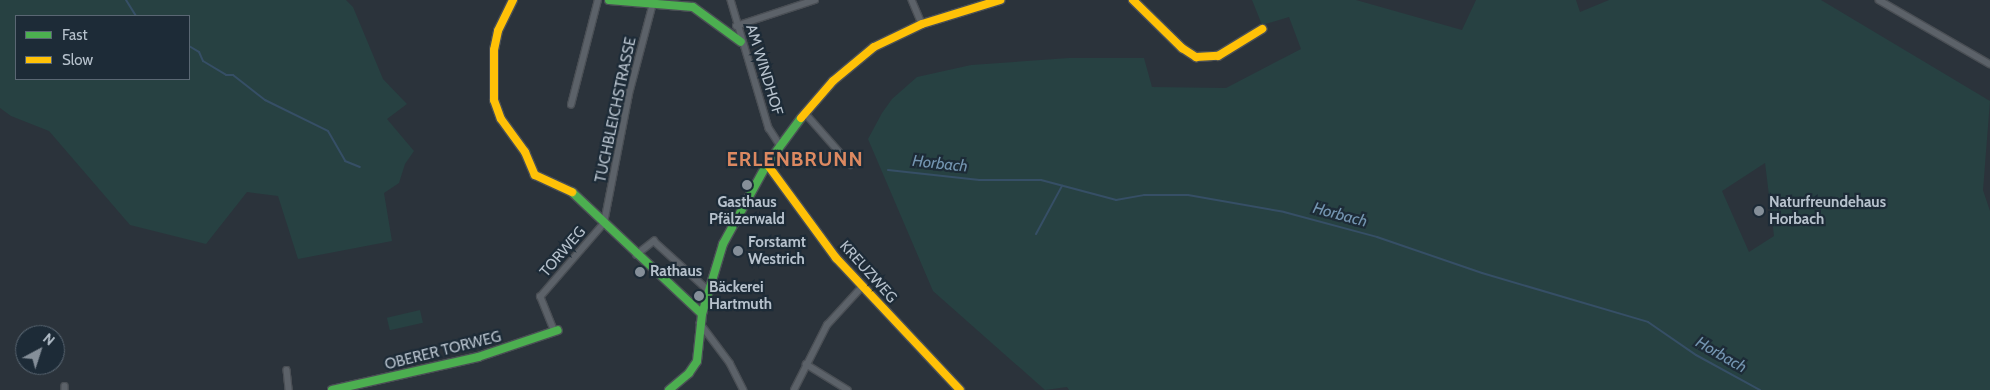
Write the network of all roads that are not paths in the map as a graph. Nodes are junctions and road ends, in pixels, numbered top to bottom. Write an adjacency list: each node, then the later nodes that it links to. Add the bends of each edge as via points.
1 (513, 0): 21 (street, via 495,41 494,100 501,119 525,152 535,174 574,193)
2 (598, 0): 16 (street)
3 (609, 0): 10 (street)
4 (730, 0): 12 (street, AM WINDHOF)
5 (814, 0): 12 (street)
6 (912, 0): 11 (street)
7 (1000, 0): 11 (street)
8 (1133, 0): 13 (street, via 1182,48 1196,56 1218,56)
9 (1879, 0): 15 (street)
10 (653, 3): 14 (street, via 693,7); 21 (street, TUCHBLEICHSTRASSE, via 629,94)
11 (922, 24): 17 (street, via 882,43 854,62)
12 (736, 26): 14 (street, AM WINDHOF)
13 (1262, 29)
14 (741, 42): 18 (street, AM WINDHOF, via 769,128)
15 (1990, 64)
16 (571, 105)
17 (805, 113): 18 (street); 20 (street)
18 (780, 145): 19 (street)
19 (767, 164): 23 (street, KREUZWEG, via 824,244); 24 (street, via 722,244)
20 (852, 166)
21 (604, 223): 22 (street); 27 (street, TORWEG, via 540,297)
22 (636, 255): 24 (street, via 654,240); 25 (street)
23 (862, 287): 28 (street, via 832,318); 30 (street, KREUZWEG)
24 (708, 290): 25 (street)
25 (702, 314): 26 (street)
26 (700, 323): 33 (street, via 695,365); 34 (street, via 730,362)
27 (556, 331): 32 (street, OBERER TORWEG, via 478,357)
28 (806, 364): 35 (street); 36 (street)
29 (287, 370): 31 (street)
30 (958, 389)
31 (289, 390)
32 (332, 390)
33 (669, 390)
34 (744, 390)
35 (794, 390)
36 (848, 390)

